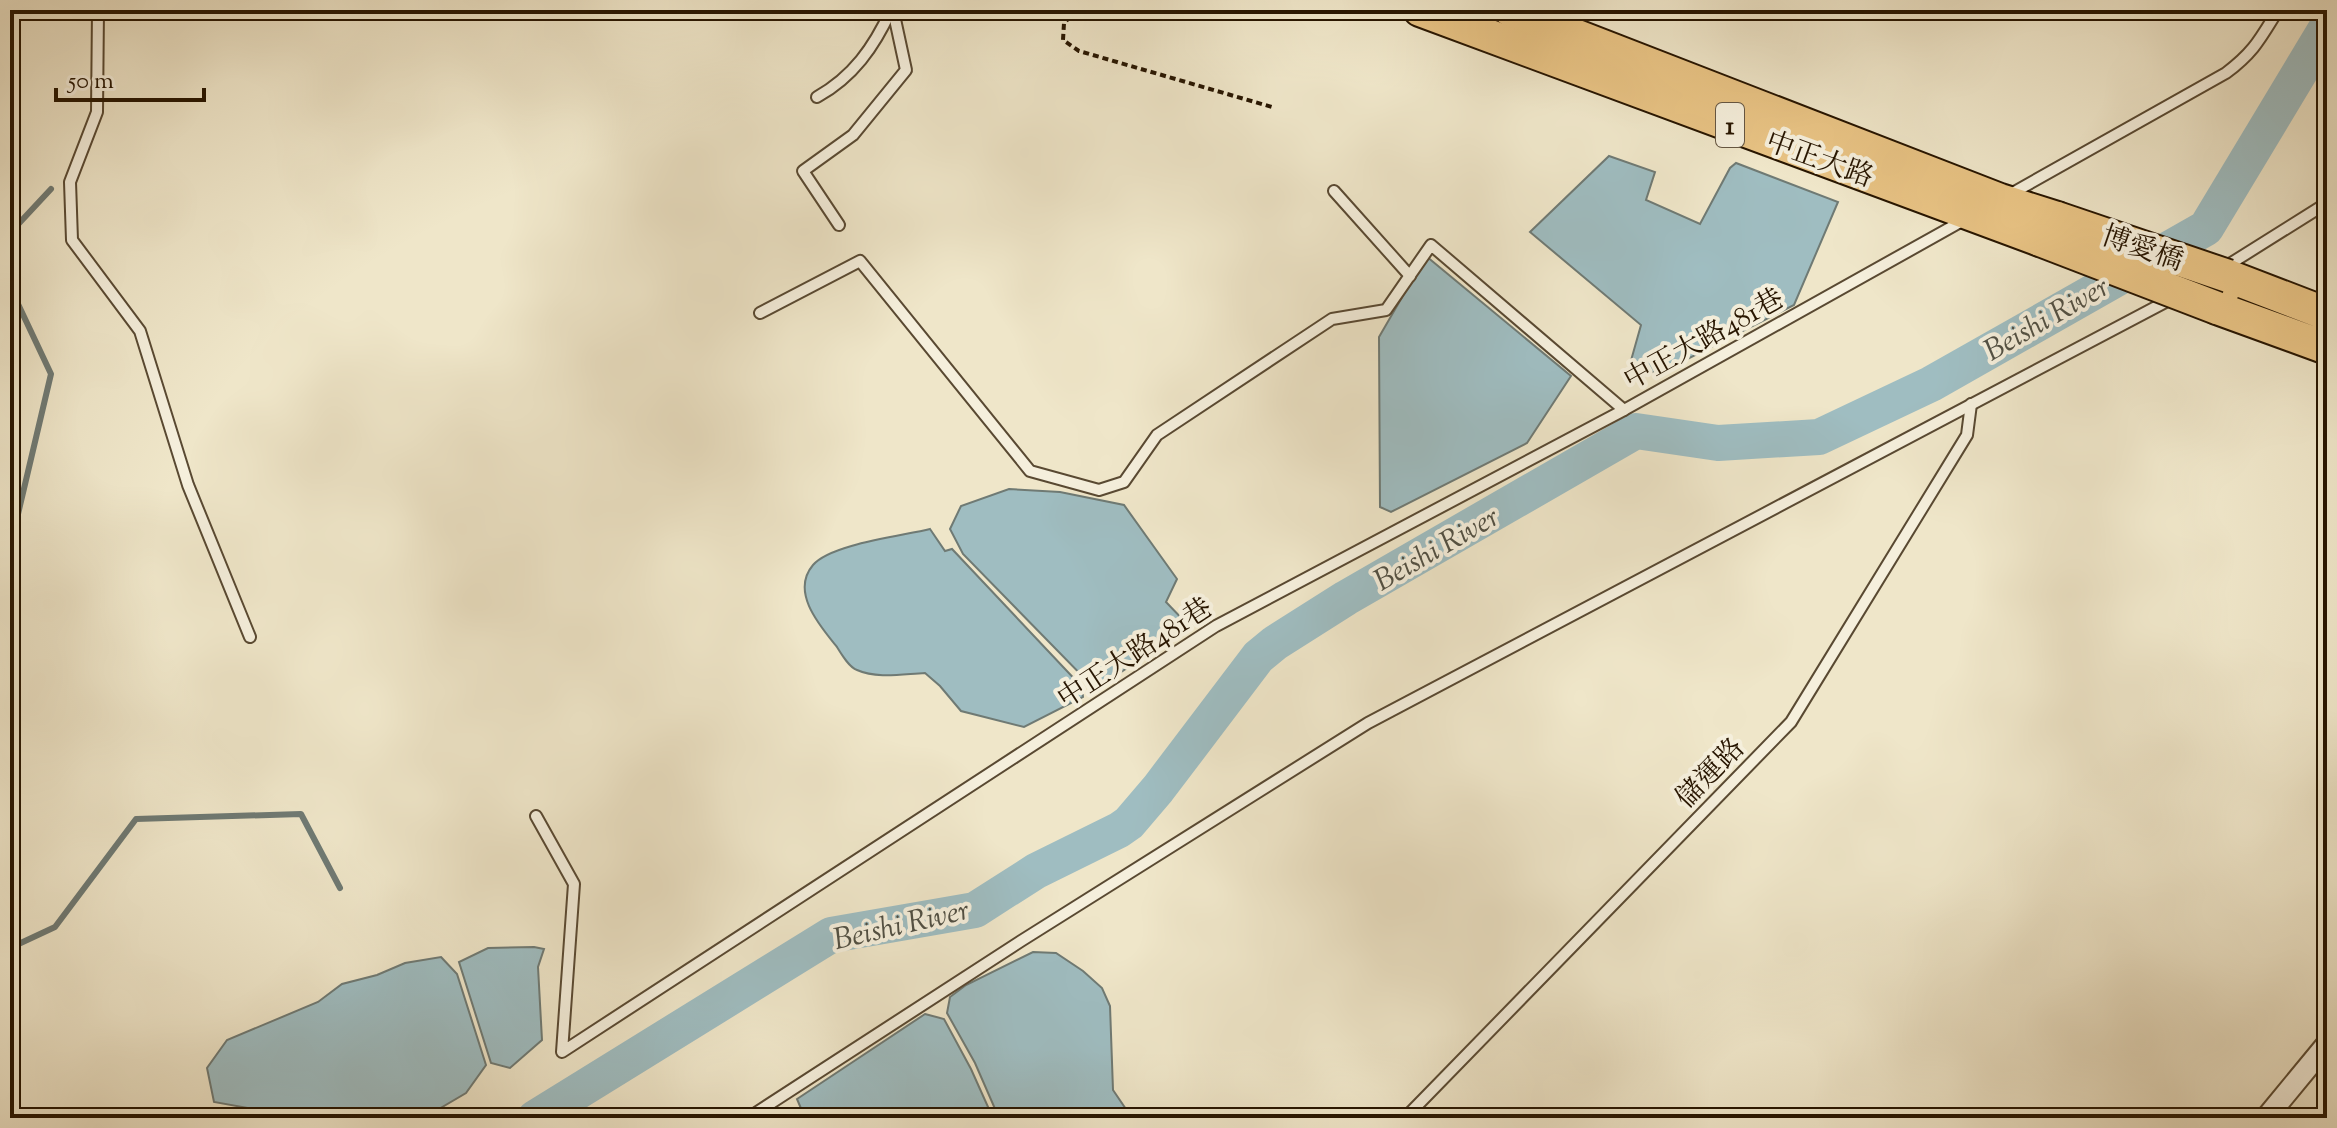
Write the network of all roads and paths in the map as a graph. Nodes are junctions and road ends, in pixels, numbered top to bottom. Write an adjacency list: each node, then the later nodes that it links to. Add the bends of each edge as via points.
1 (98, 10): 22 (lane, via 97,112 70,182 72,240 140,331 188,485)
2 (892, 10): 7 (lane, via 876,42 837,85); 12 (lane, via 906,70 853,135 803,171)
3 (1078, 10): 8 (path, via 1064,23 1063,40 1079,51)
4 (1420, 10): 11 (main road, 中正大路 / 1)
5 (1510, 10): 11 (main road, 中正大路 / 1)
6 (2278, 10): 11 (lane, 中正大路481巷, via 2254,50 2226,73)
7 (817, 97)
8 (1272, 107)
9 (1334, 191): 14 (lane)
10 (2327, 203): 15 (lane)
11 (1986, 207): 13 (main road, 中正大路 / 1); 21 (lane, 中正大路481巷)
12 (839, 225)
13 (2049, 229): 15 (main road, 博愛橋 / 1, bridge)
14 (1410, 276): 17 (lane, via 1386,310 1332,319 1157,435 1124,482 1099,490 1030,471 860,261); 21 (lane, via 1431,245)
15 (2216, 288): 18 (main road, 1); 19 (main road, 1)
16 (2189, 289): 20 (lane)
17 (760, 313)
18 (2327, 314)
19 (2327, 348)
20 (1971, 404): 25 (lane, via 1368,723); 26 (lane, 儲運路, via 1967,435 1791,722)
21 (1624, 410): 23 (lane, 中正大路481巷, via 1216,626 562,1052 574,884)
22 (250, 637)
23 (536, 816)
24 (2327, 1044): 27 (street)
25 (748, 1118)
26 (1405, 1118)
27 (2266, 1118)

